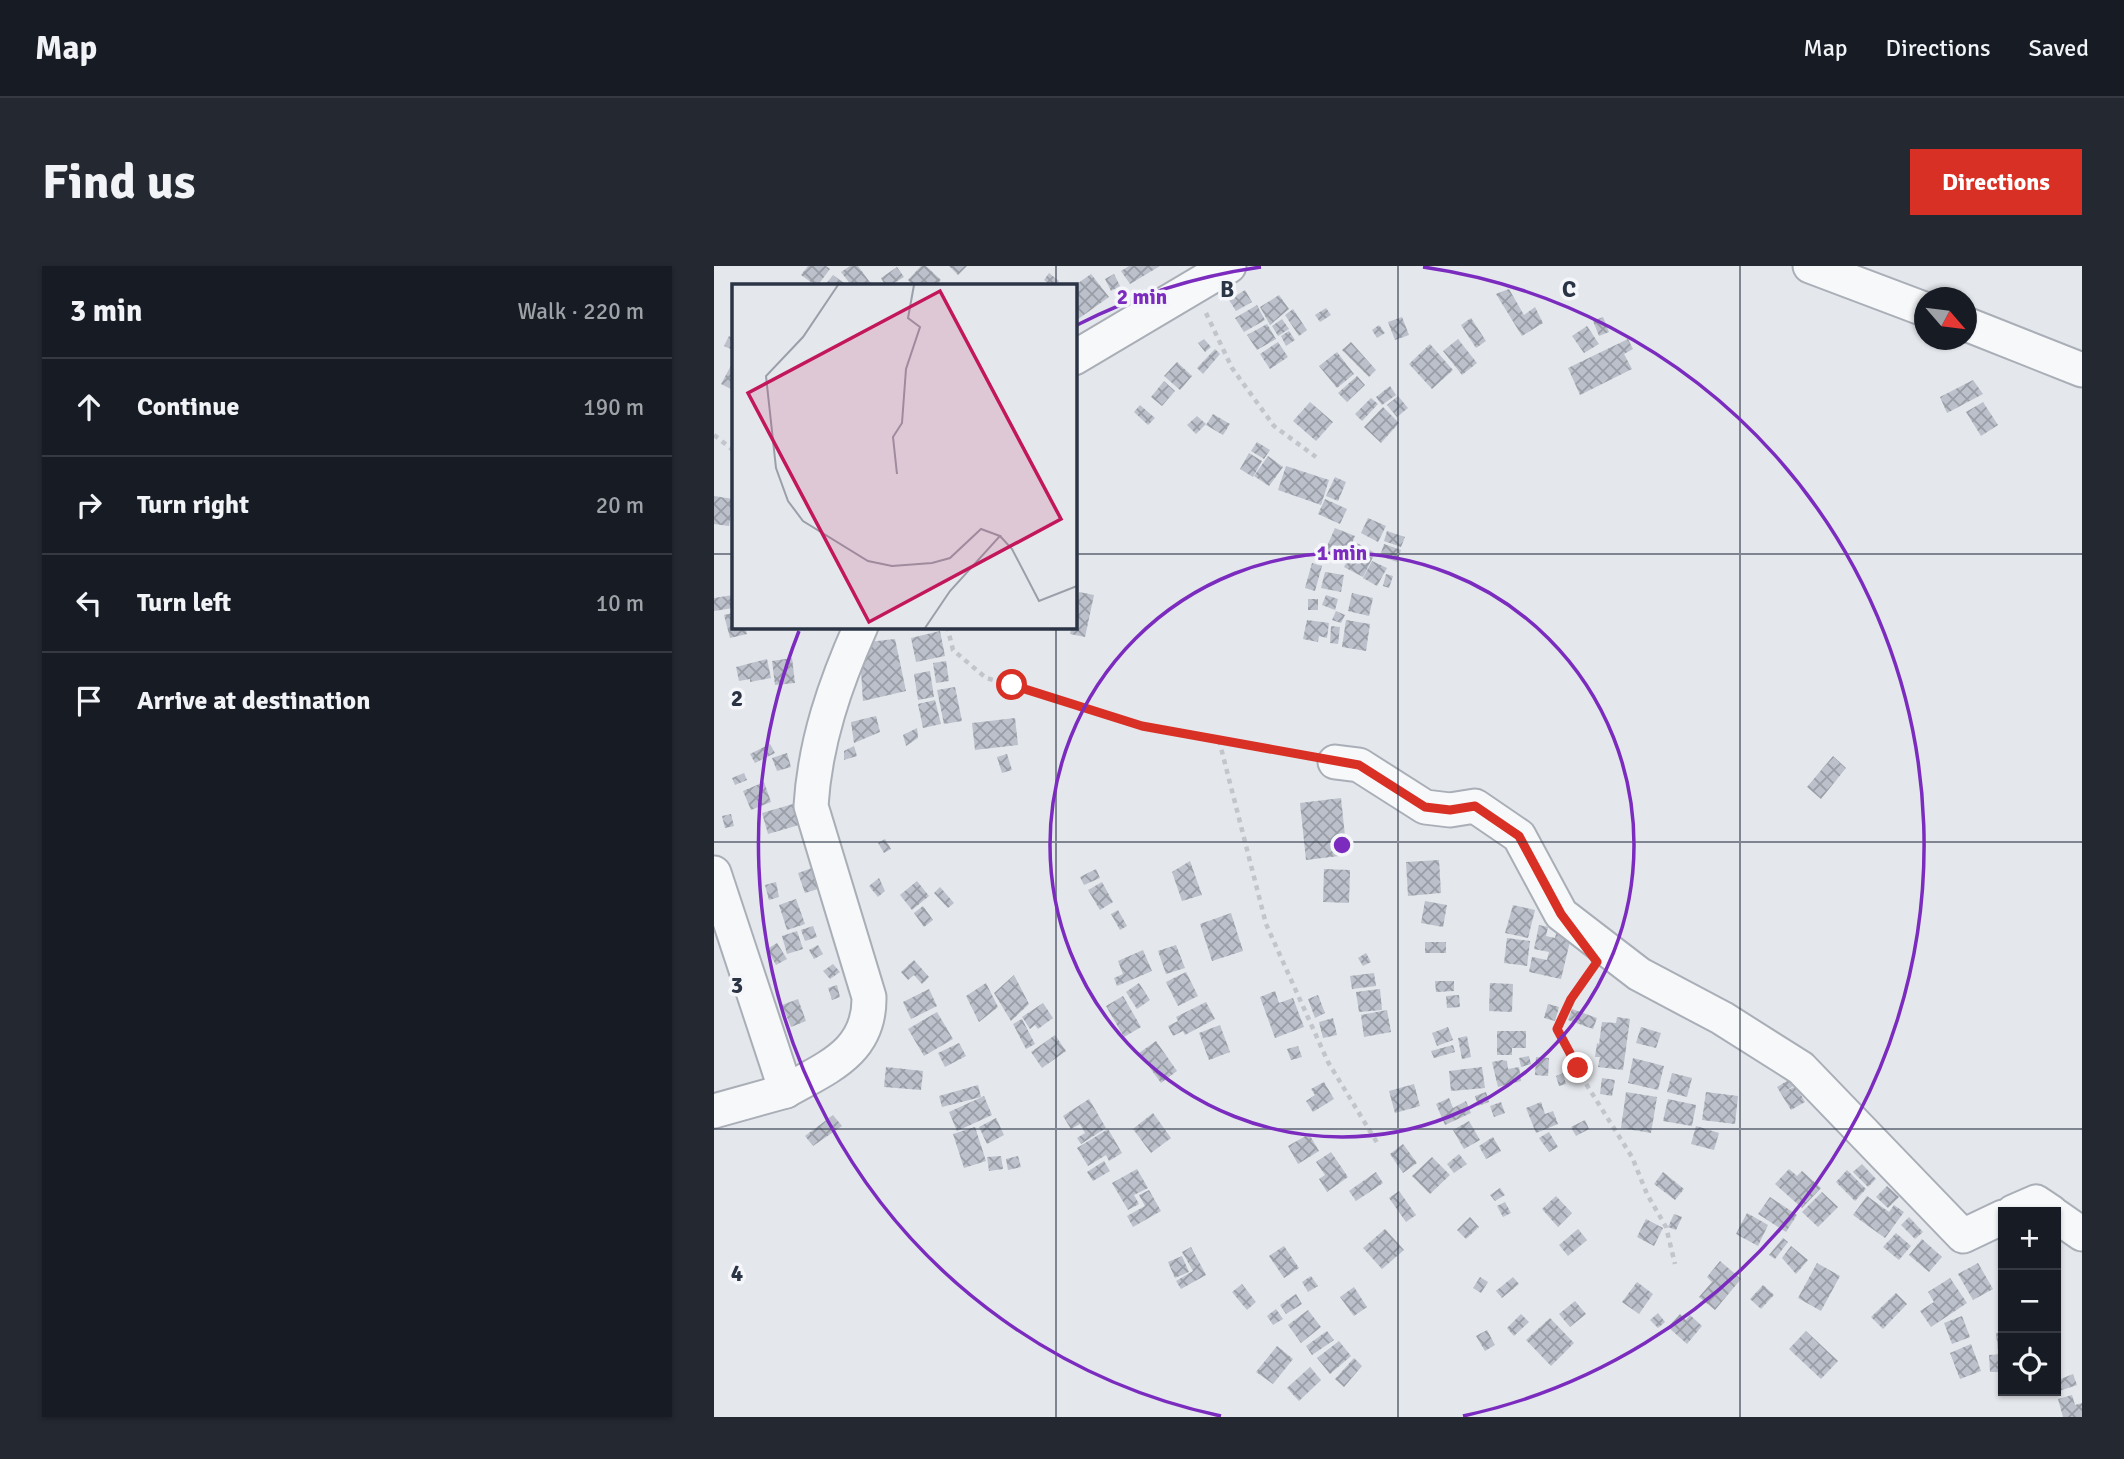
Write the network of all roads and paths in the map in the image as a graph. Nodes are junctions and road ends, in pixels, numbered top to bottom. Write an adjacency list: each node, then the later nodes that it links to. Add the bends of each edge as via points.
1 (1229, 266): 3 (street)
2 (1810, 266): 4 (street)
3 (1194, 287): 6 (street); 10 (path, via 1232,368 1274,426)
4 (1914, 305)
5 (1977, 328): 7 (street)
6 (1076, 357)
7 (2082, 370)
8 (714, 435): 9 (path)
9 (732, 449)
10 (1316, 457)
11 (860, 628): 17 (street, via 823,727 811,806 869,997 869,1017 862,1036 846,1053)
12 (948, 628): 13 (path, via 953,650 986,678 1142,726)
13 (1219, 740): 14 (path); 19 (path, via 1266,924 1328,1062)
14 (1335, 762): 22 (street, via 1359,765 1425,807 1475,806 1519,836 1561,914 1639,974 1722,1018 1801,1068 1963,1236)
15 (714, 873): 17 (street)
16 (1597, 962): 25 (path, via 1557,1029 1632,1157 1666,1227)
17 (786, 1091): 18 (street)
18 (714, 1111)
19 (1378, 1146)
20 (2024, 1207): 21 (street, via 2036,1202)
21 (2044, 1207)
22 (1998, 1219)
23 (2061, 1219): 24 (street)
24 (2082, 1234)
25 (1675, 1264)

